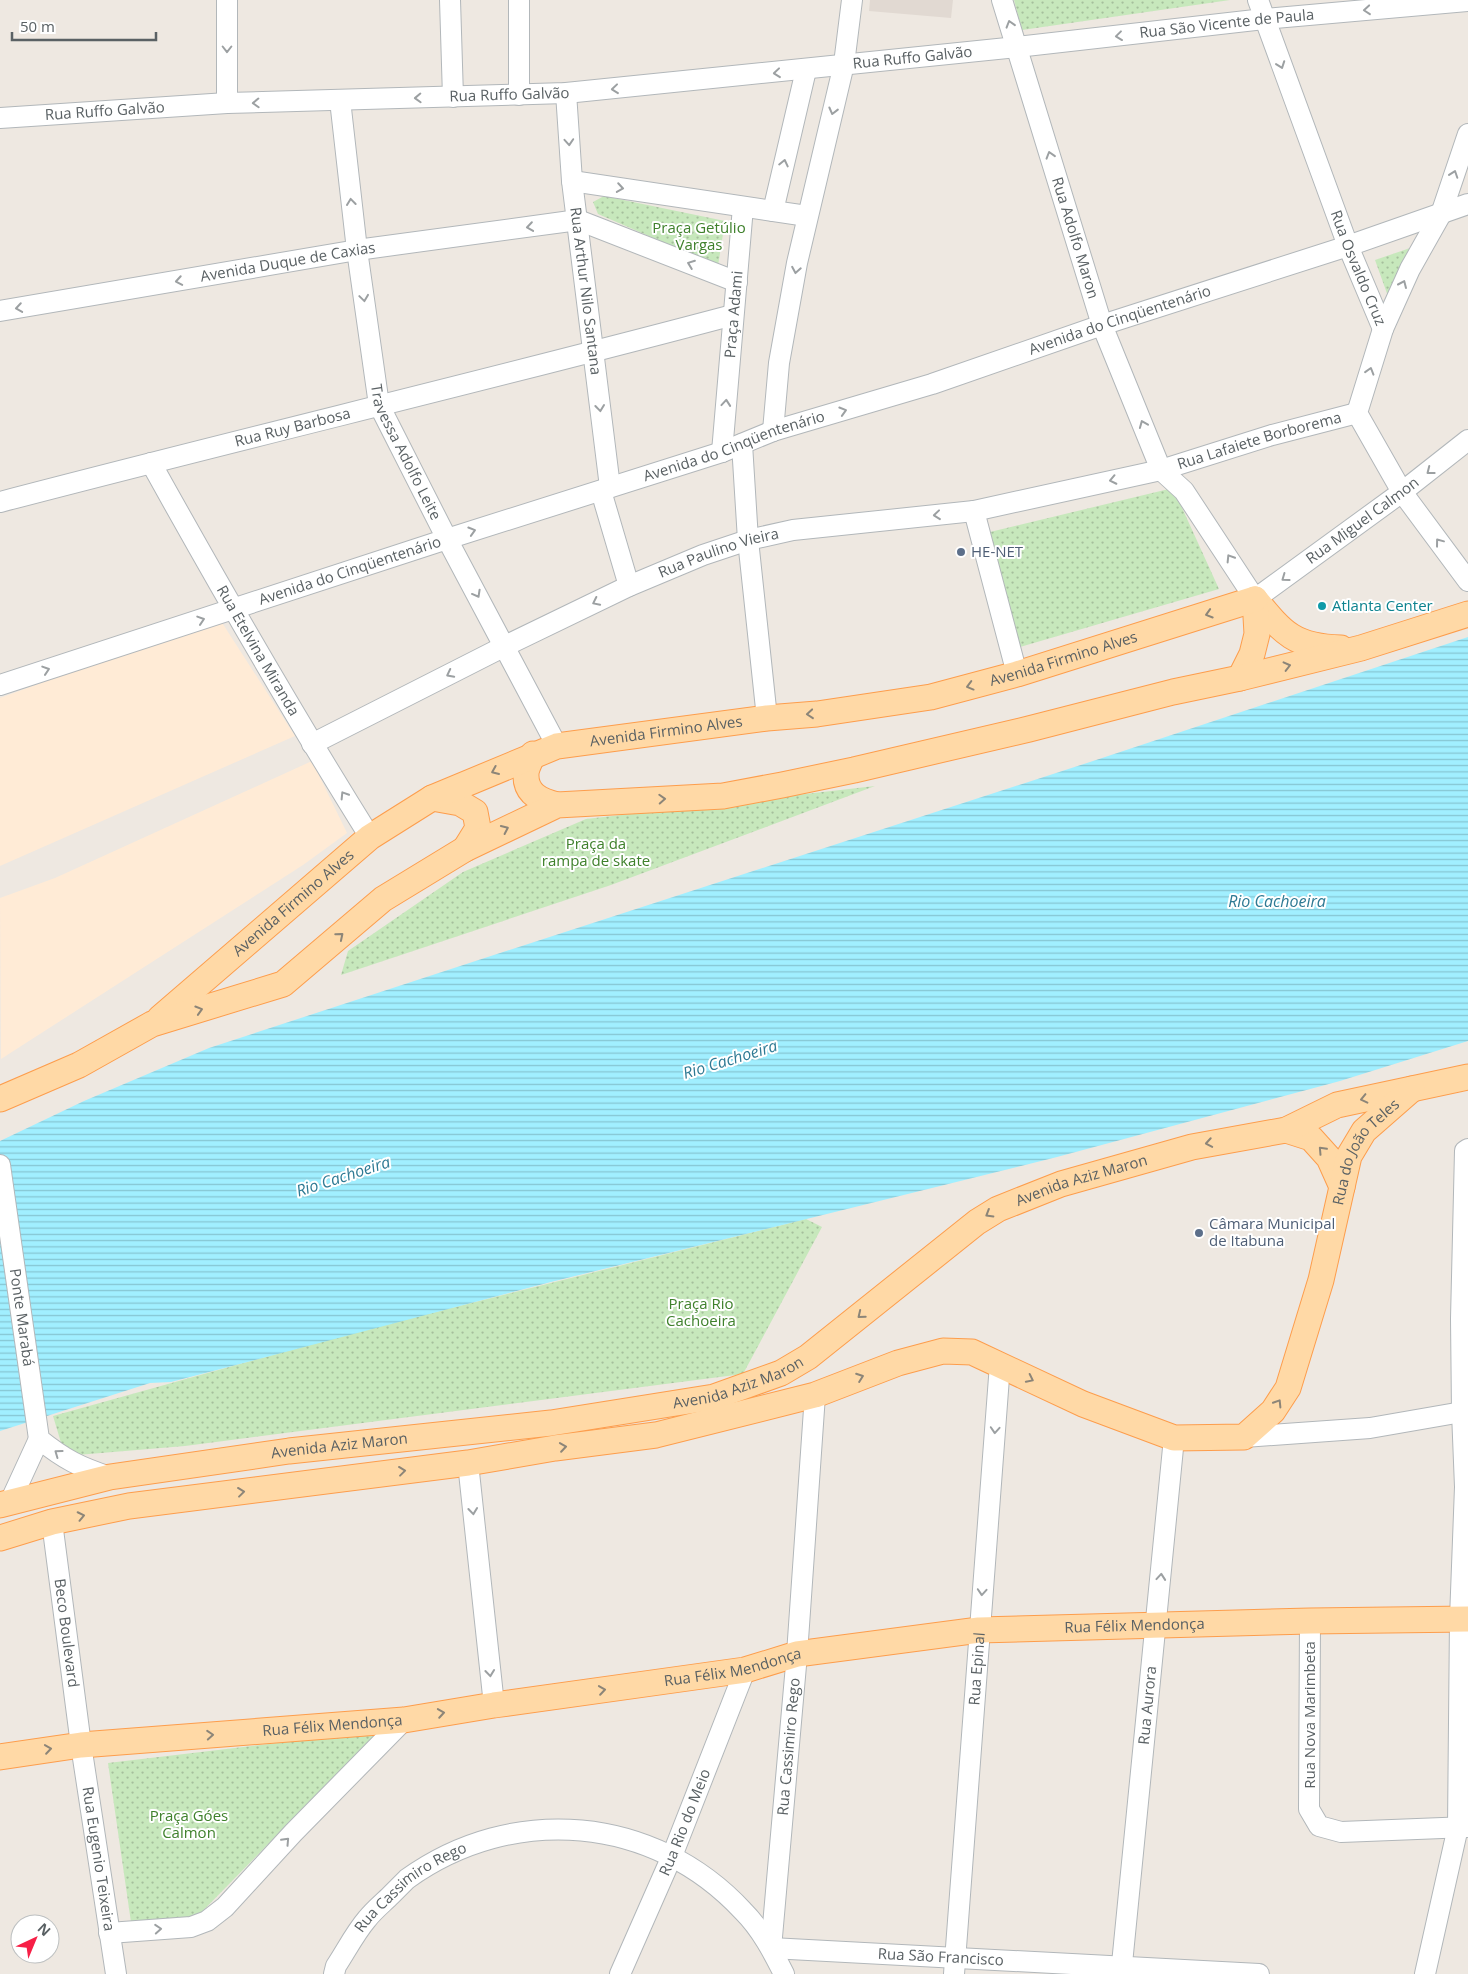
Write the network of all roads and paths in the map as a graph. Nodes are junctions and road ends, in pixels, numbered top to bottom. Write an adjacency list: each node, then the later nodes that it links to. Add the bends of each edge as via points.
1 (227, 0): 16 (street, one-way to 16)
2 (450, 0): 14 (street)
3 (519, 0): 13 (street)
4 (852, 0): 10 (street)
5 (1002, 0): 9 (street, Rua Adolfo Maron, one-way to 5)
6 (1258, 0): 8 (street, Rua Osvaldo Cruz)
7 (1468, 1): 8 (street, Rua São Vicente de Paula, one-way to 8)
8 (1264, 19): 9 (street, Rua São Vicente de Paula, one-way to 9); 26 (street, Rua Osvaldo Cruz, one-way to 26)
9 (1017, 47): 10 (street, Rua Ruffo Galvão); 31 (street, Rua Adolfo Maron, one-way to 9)
10 (844, 64): 11 (street, Rua Ruffo Galvão); 24 (street, one-way to 24)
11 (806, 70): 12 (street, Rua Ruffo Galvão, one-way to 12); 22 (street, one-way to 11)
12 (566, 93): 13 (street, Rua Ruffo Galvão); 19 (street, Rua Arthur Nilo Santana, one-way to 19)
13 (519, 95): 14 (street, Rua Ruffo Galvão)
14 (453, 97): 15 (street, Rua Ruffo Galvão, one-way to 15)
15 (340, 100): 16 (street, Rua Ruffo Galvão, one-way to 16); 27 (street, Travessa Adolfo Leite, one-way to 15)
16 (227, 103): 17 (street, Rua Ruffo Galvão)
17 (0, 118)
18 (1468, 134): 23 (street, one-way to 18)
19 (572, 181): 21 (street, one-way to 21); 25 (street, Rua Arthur Nilo Santana)
20 (1468, 204): 23 (street, Avenida do Cinqüentenário)
21 (744, 207): 22 (street); 28 (street, Praça Adami)
22 (773, 211): 24 (street)
23 (1440, 214): 26 (street, Avenida do Cinqüentenário); 32 (street, one-way to 23)
24 (807, 216): 36 (street, one-way to 36, via 779,363)
25 (578, 220): 27 (street, Avenida Duque de Caxias, one-way to 27); 28 (street, one-way to 25); 33 (street, Rua Arthur Nilo Santana)
26 (1348, 246): 31 (street, Avenida do Cinqüentenário); 32 (street, Rua Osvaldo Cruz)
27 (357, 250): 29 (street, Avenida Duque de Caxias, one-way to 29); 34 (street, Travessa Adolfo Leite, one-way to 34)
28 (737, 282): 30 (street, Praça Adami)
29 (0, 312)
30 (733, 315): 33 (street, Rua Ruy Barbosa); 39 (street, Praça Adami, one-way to 30)
31 (1102, 325): 36 (street, Avenida do Cinqüentenário, one-way to 31, via 932,384); 41 (street, Rua Adolfo Maron, one-way to 31)
32 (1383, 329): 35 (street, Rua Osvaldo Cruz, one-way to 32)
33 (593, 352): 34 (street, Rua Ruy Barbosa); 42 (street, Rua Arthur Nilo Santana, one-way to 42)
34 (379, 404): 40 (street, Rua Ruy Barbosa); 46 (street, Travessa Adolfo Leite)
35 (1357, 413): 41 (street, Rua Lafaiete Borborema); 43 (street)
36 (773, 432): 38 (street, Avenida do Cinqüentenário)
37 (1468, 440): 43 (street, Rua Miguel Calmon, one-way to 43)
38 (742, 444): 39 (street, Avenida do Cinqüentenário); 47 (street)
39 (722, 452): 42 (street, Avenida do Cinqüentenário)
40 (151, 463): 44 (street, Rua Ruy Barbosa); 51 (street, Rua Etelvina Miranda)
41 (1161, 470): 45 (street, Rua Paulino Vieira, one-way to 45); 50 (street, one-way to 41, via 1184,490)
42 (605, 489): 46 (street, Avenida do Cinqüentenário, one-way to 42); 49 (street, Rua Arthur Nilo Santana)
43 (1402, 492): 48 (street, one-way to 43); 50 (street, Rua Miguel Calmon, one-way to 50)
44 (0, 502)
45 (974, 511): 47 (street, Rua Paulino Vieira, one-way to 47, via 793,530); 55 (street)
46 (447, 539): 51 (street, Avenida do Cinqüentenário); 53 (street, Travessa Adolfo Leite, one-way to 53)
47 (748, 540): 49 (street, Rua Paulino Vieira); 58 (street)
48 (1468, 581)
49 (629, 586): 53 (street, Rua Paulino Vieira, one-way to 53)
50 (1256, 599): 54 (main road, via 1273,621 1295,639 1318,647); 55 (main road, Avenida Firmino Alves, one-way to 55); 56 (main road, via 1257,634 1252,654)
51 (233, 610): 57 (street, Avenida do Cinqüentenário, one-way to 51); 59 (street, Rua Etelvina Miranda)
52 (1468, 614): 54 (main road, Avenida Firmino Alves)
53 (505, 646): 59 (street, Rua Paulino Vieira, one-way to 59); 60 (street, Travessa Adolfo Leite)
54 (1360, 648): 56 (main road, Avenida Firmino Alves, one-way to 54)
55 (1017, 674): 58 (main road, Avenida Firmino Alves, one-way to 58, via 931,697)
56 (1240, 678): 63 (main road, Avenida Firmino Alves, one-way to 56, via 723,796 854,770)
57 (0, 685)
58 (767, 718): 60 (main road, Avenida Firmino Alves)
59 (312, 744): 64 (street, Rua Etelvina Miranda, one-way to 59)
60 (557, 746): 61 (main road, Avenida Firmino Alves)
61 (533, 754): 62 (main road, Avenida Firmino Alves, one-way to 62); 63 (main road, via 526,774 529,787 539,800)
62 (432, 798): 64 (main road, Avenida Firmino Alves); 65 (main road, via 460,803 475,812 478,828)
63 (557, 805): 65 (main road, Avenida Firmino Alves, one-way to 63)
64 (370, 837): 66 (main road, Avenida Firmino Alves)
65 (465, 849): 66 (main road, Avenida Firmino Alves, one-way to 65, via 283,984 383,899)
66 (152, 1024): 69 (main road, Avenida Firmino Alves, via 79,1065)
67 (1468, 1077): 68 (main road, Rua do João Teles)
68 (1412, 1089): 70 (main road, Avenida Aziz Maron, one-way to 70, via 1337,1106); 73 (main road, Rua do João Teles, via 1364,1131 1349,1156)
69 (0, 1099)
70 (1286, 1130): 73 (main road, one-way to 70, via 1329,1158 1311,1138); 82 (main road, Avenida Aziz Maron, one-way to 82, via 1192,1146 1061,1184 998,1209 976,1222 808,1357 781,1373 714,1397 551,1423 289,1450)
71 (1466, 1150): 74 (street)
72 (0, 1165): 78 (street, Ponte Marabá)
73 (1342, 1187): 79 (main road, Rua do João Teles, one-way to 73, via 1273,1411 1288,1388 1321,1280)
74 (1465, 1319): 77 (street)
75 (1000, 1364): 76 (main road, Avenida Aziz Maron, one-way to 75, via 943,1351 972,1352); 80 (main road, Avenida Aziz Maron, one-way to 80, via 1083,1404); 90 (street, Rua Epinal, one-way to 90)
76 (815, 1395): 81 (main road, Avenida Aziz Maron, one-way to 76, via 656,1435); 91 (street, Rua Cassimiro Rego)
77 (1462, 1412): 79 (street, via 1370,1428); 83 (street)
78 (38, 1435): 82 (street, one-way to 78, via 72,1463); 84 (street)
79 (1244, 1437): 80 (main road)
80 (1174, 1438): 89 (street, Rua Aurora, one-way to 80)
81 (468, 1463): 85 (main road, Avenida Aziz Maron, one-way to 81, via 129,1506); 93 (street, one-way to 93)
82 (110, 1477): 84 (main road, Avenida Aziz Maron)
83 (1467, 1487): 87 (street)
84 (5, 1503)
85 (52, 1522): 86 (main road, Avenida Aziz Maron); 95 (street, Beco Boulevard)
86 (0, 1538)
87 (1464, 1619): 88 (main road, Rua Félix Mendonça); 97 (street)
88 (1310, 1621): 89 (main road, Rua Félix Mendonça); 97 (street, Rua Nova Marimbeta, via 1309,1809 1319,1826 1341,1832)
89 (1156, 1625): 90 (main road, Rua Félix Mendonça); 102 (street, Rua Aurora)
90 (979, 1630): 91 (main road, Rua Félix Mendonça); 101 (street, Rua Epinal)
91 (797, 1654): 92 (main road, Rua Félix Mendonça); 100 (street, Rua Cassimiro Rego)
92 (745, 1670): 93 (main road, Rua Félix Mendonça, one-way to 92); 98 (street, Rua Rio do Meio)
93 (494, 1705): 94 (main road, Rua Félix Mendonça, one-way to 93)
94 (404, 1720): 95 (main road, Rua Félix Mendonça, one-way to 94); 99 (street, one-way to 94, via 191,1927 207,1921 225,1907)
95 (81, 1744): 96 (main road, Rua Félix Mendonça, one-way to 95); 99 (street, Rua Eugenio Teixeira)
96 (0, 1756)
97 (1463, 1827): 108 (street)
98 (672, 1856): 100 (street, Rua Cassimiro Rego, via 710,1880 737,1905); 104 (street, Rua Cassimiro Rego, via 619,1836 564,1828 508,1833 454,1851 406,1880 366,1919); 105 (street, Rua Rio do Meio)
99 (109, 1933): 103 (street, Rua Eugenio Teixeira)
100 (771, 1948): 101 (street, Rua São Francisco); 106 (street, Rua Cassimiro Rego)
101 (955, 1966): 102 (street, Rua São Francisco)
102 (1121, 1970): 107 (street, Rua São Francisco)
103 (116, 1974)
104 (334, 1974)
105 (620, 1974)
106 (784, 1974)
107 (1259, 1974)
108 (1425, 1974)

